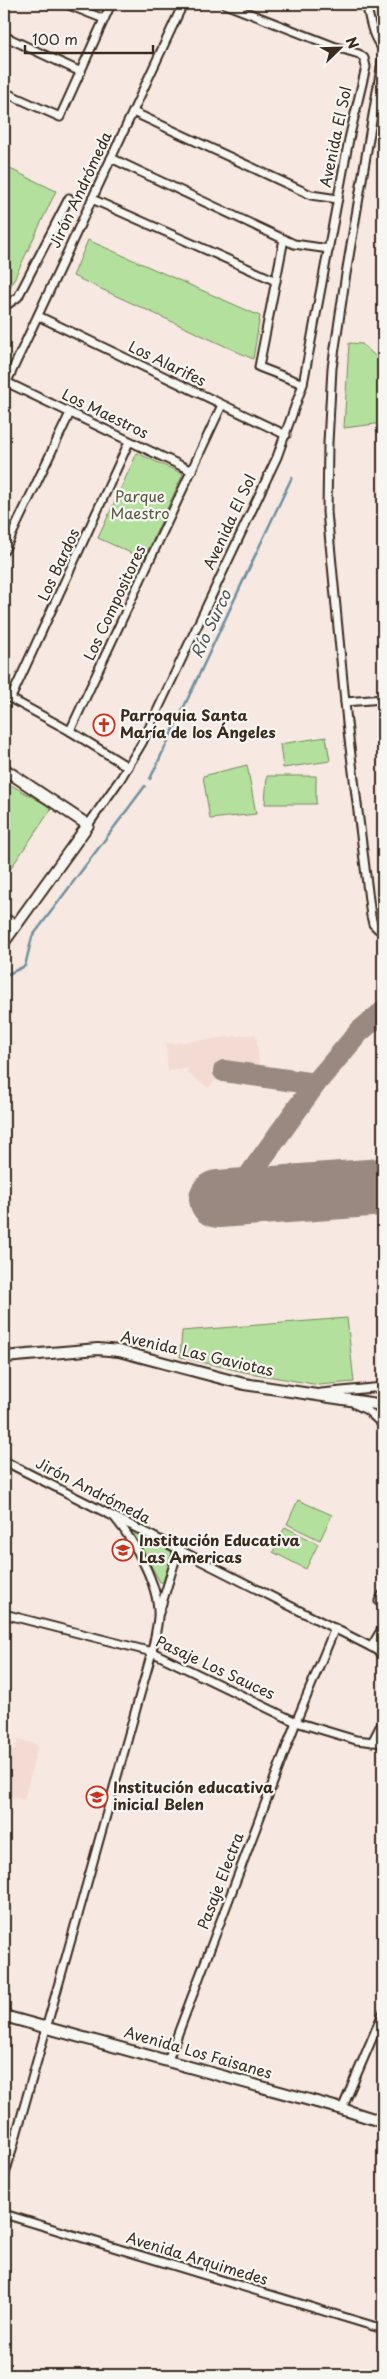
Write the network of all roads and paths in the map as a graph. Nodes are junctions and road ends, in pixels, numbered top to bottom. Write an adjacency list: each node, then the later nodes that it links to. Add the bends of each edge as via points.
1 (66, 4): 6 (street)
2 (111, 4): 6 (street)
3 (183, 4): 12 (street, Jirón Andrómeda)
4 (225, 4): 16 (street, Avenida El Sol, via 364,58 366,67)
5 (366, 4): 8 (street, via 375,35)
6 (104, 19): 10 (street)
7 (4, 36): 10 (street)
8 (383, 48)
9 (383, 56): 32 (street, via 332,368 327,512)
10 (81, 72): 11 (street, via 60,118)
11 (4, 92)
12 (133, 112): 13 (street, Jirón Andrómeda); 16 (street, via 311,195)
13 (111, 158): 15 (street, Jirón Andrómeda); 17 (street)
14 (69, 198): 20 (street, via 18,297)
15 (92, 199): 19 (street); 21 (street, Jirón Andrómeda)
16 (338, 199): 18 (street, Avenida El Sol)
17 (284, 239): 18 (street, via 294,244); 19 (street)
18 (329, 249): 22 (street, Avenida El Sol)
19 (276, 281): 22 (street, via 259,367)
20 (4, 307)
21 (38, 316): 23 (street, Jirón Andrómeda); 24 (street, Los Alarifes)
22 (303, 384): 26 (street, Avenida El Sol)
23 (5, 385): 25 (street, Los Maestros)
24 (222, 405): 26 (street, Los Alarifes); 28 (street, Los Compositores)
25 (70, 413): 27 (street, Los Maestros); 29 (street)
26 (286, 434): 34 (street, Avenida El Sol, via 278,457)
27 (130, 442): 28 (street, Los Maestros); 30 (street, Los Bardos)
28 (192, 471): 33 (street, Los Compositores)
29 (4, 551)
30 (7, 696): 33 (street)
31 (383, 698): 32 (street)
32 (345, 702): 39 (street, via 371,916)
33 (70, 731): 34 (street)
34 (128, 767): 36 (street, Avenida El Sol)
35 (4, 769): 36 (street)
36 (88, 825): 38 (street, Avenida El Sol)
37 (4, 918): 38 (street)
38 (17, 924): 40 (street, Avenida El Sol)
39 (378, 929)
40 (4, 942)
41 (4, 1357): 43 (street, Avenida Las Gaviotas, via 98,1349 120,1351 244,1384)
42 (383, 1387): 43 (street)
43 (313, 1394): 44 (street, Avenida Las Gaviotas); 45 (street, via 362,1407)
44 (383, 1405)
45 (383, 1424)
46 (4, 1460): 47 (street, Jirón Andrómeda)
47 (116, 1518): 48 (street, Jirón Andrómeda); 52 (street, via 143,1561)
48 (178, 1551): 52 (street); 54 (street, Jirón Andrómeda)
49 (383, 1594): 50 (street, via 379,1602)
50 (383, 1604)
51 (4, 1614): 56 (street, Pasaje Los Sauces)
52 (158, 1616): 56 (street)
53 (383, 1627): 55 (street)
54 (335, 1628): 55 (street, Jirón Andrómeda); 59 (street, Pasaje Electra)
55 (371, 1647): 57 (street, Jirón Andrómeda)
56 (152, 1652): 59 (street, Pasaje Los Sauces); 64 (street)
57 (383, 1653)
58 (383, 1721): 60 (street)
59 (296, 1722): 60 (street, Pasaje Los Sauces); 65 (street, Pasaje Electra)
60 (372, 1742): 61 (street, Pasaje Los Sauces)
61 (383, 1743)
62 (383, 2013): 66 (street)
63 (4, 2016): 64 (street, Avenida Los Faisanes)
64 (46, 2027): 65 (street, Avenida Los Faisanes); 68 (street)
65 (168, 2060): 66 (street, Avenida Los Faisanes)
66 (342, 2109): 67 (street, Avenida Los Faisanes)
67 (383, 2122)
68 (4, 2178)
69 (4, 2214): 70 (street, Avenida Arquimedes)
70 (383, 2329)

